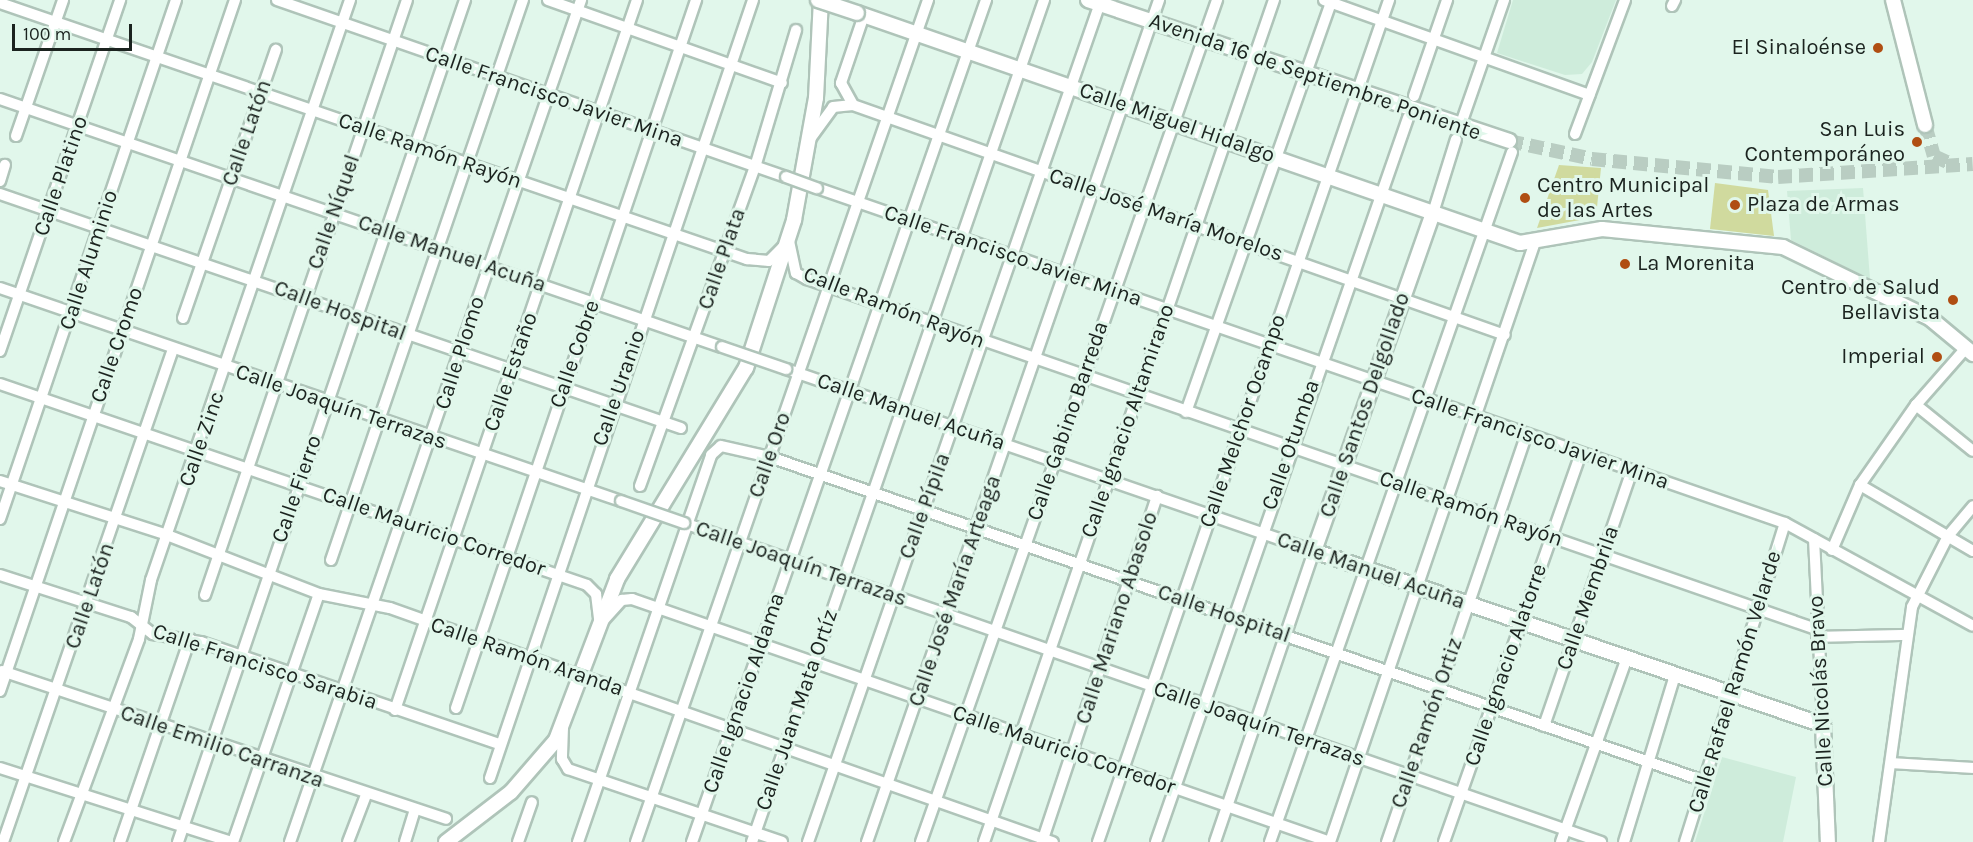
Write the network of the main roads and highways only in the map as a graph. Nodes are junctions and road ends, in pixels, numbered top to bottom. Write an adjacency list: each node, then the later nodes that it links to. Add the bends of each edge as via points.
1 (819, 0): 6 (main road, Calle Miguel Hidalgo, bridge); 10 (main road, via 810,139 789,241 746,368 622,570 563,727 546,755 511,792)
2 (1893, 0): 4 (main road)
3 (1096, 1): 5 (main road, Avenida 16 de Septiembre Poniente)
4 (1925, 125)
5 (1510, 146)
6 (1433, 213): 7 (main road, Calle Miguel Hidalgo, via 1520,243 1602,229 1774,245 1916,311); 8 (main road, Calle Santos Delgollado)
7 (1970, 351)
8 (1314, 551): 9 (main road, Calle Manuel Acuña)
9 (1823, 725): 11 (main road, Calle Nicolás Bravo)
10 (446, 842)
11 (1828, 842)

